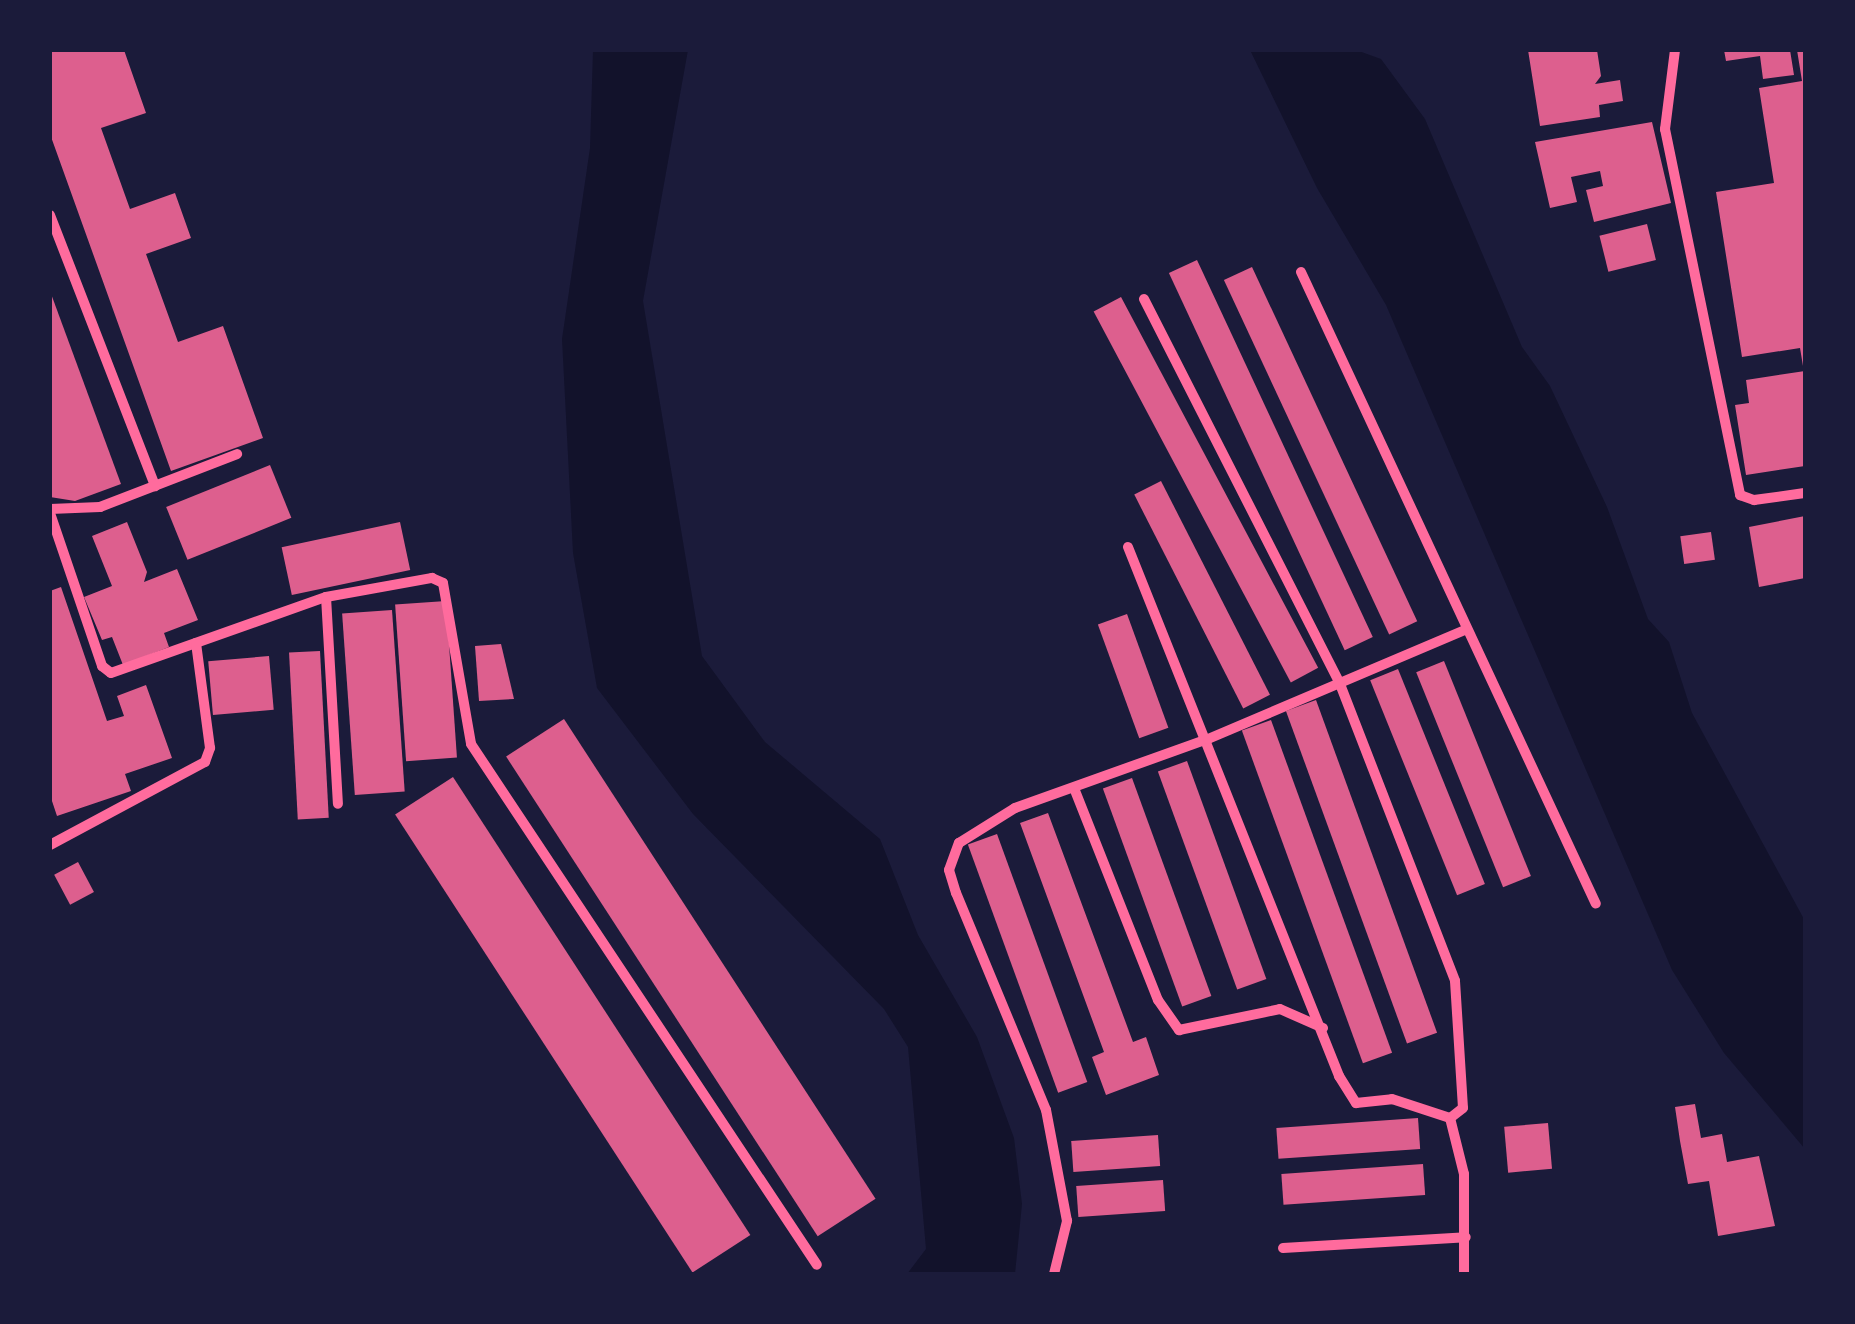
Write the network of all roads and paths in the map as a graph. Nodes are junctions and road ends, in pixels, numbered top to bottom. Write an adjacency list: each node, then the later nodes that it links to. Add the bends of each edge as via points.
1 (1675, 50): 7 (street, via 1665,129 1740,495 1754,500)
2 (50, 215): 6 (street)
3 (1302, 272): 11 (street)
4 (1144, 299): 13 (street)
5 (237, 454): 6 (street)
6 (154, 486): 8 (street, via 100,508)
7 (1805, 493)
8 (50, 511): 12 (street, via 105,670 116,672)
9 (1128, 546): 14 (street)
10 (326, 598): 12 (street); 16 (street); 23 (street, via 432,578 448,588 476,753)
11 (1464, 630): 13 (street); 18 (street)
12 (196, 643): 17 (street, via 210,748 205,762)
13 (1340, 684): 14 (street); 20 (street, via 1455,981 1464,1108)
14 (1208, 739): 15 (street); 19 (street)
15 (1074, 788): 19 (street, via 1158,1000 1178,1030 1280,1009); 24 (street, via 1016,808 959,842 949,870 1046,1110 1067,1221)
16 (338, 804)
17 (50, 845)
18 (1596, 904)
19 (1323, 1028): 20 (street, via 1356,1103 1392,1099)
20 (1450, 1118): 21 (street, via 1464,1174)
21 (1466, 1237): 22 (street); 25 (street)
22 (1283, 1248)
23 (817, 1265)
24 (1054, 1274)
25 (1464, 1274)

